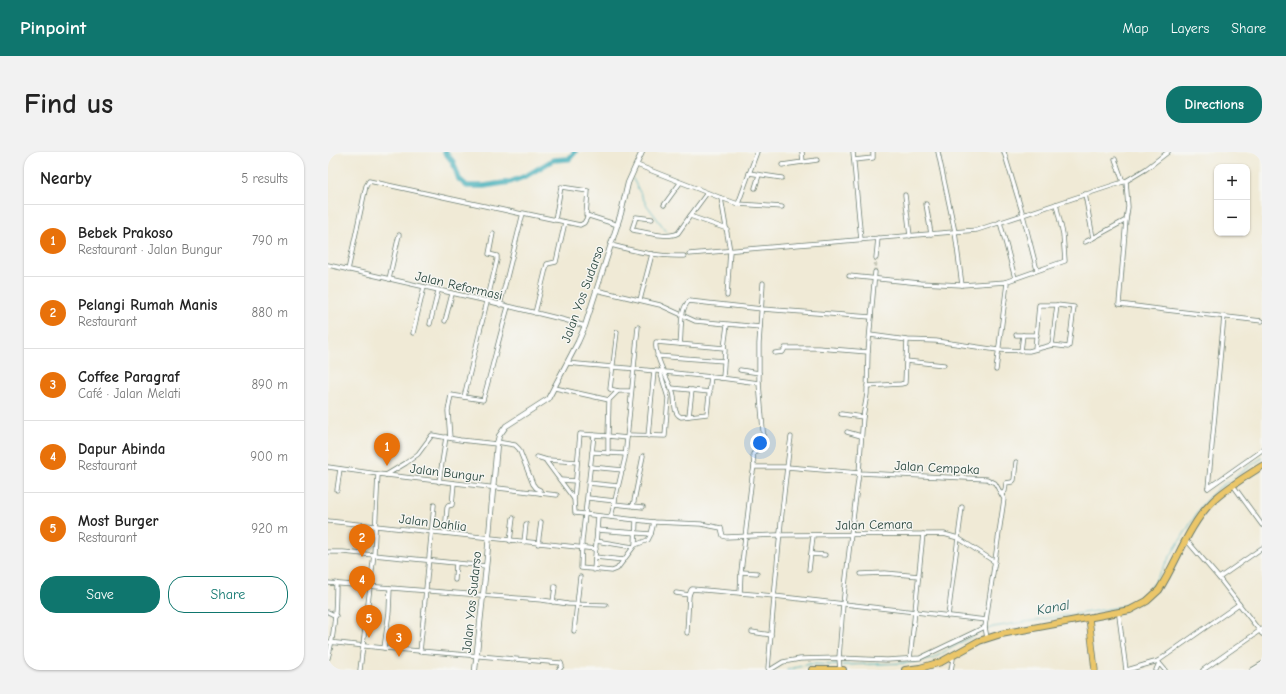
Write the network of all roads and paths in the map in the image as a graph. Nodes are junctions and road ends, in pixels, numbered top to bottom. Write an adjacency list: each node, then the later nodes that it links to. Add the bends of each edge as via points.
1 (636, 152): 9 (street)
2 (757, 152): 16 (street)
3 (802, 152): 13 (street)
4 (853, 152): 12 (street)
5 (873, 152): 12 (street, via 873,158)
6 (938, 152): 42 (street)
7 (1004, 152): 32 (street)
8 (1168, 152): 19 (street)
9 (642, 153): 14 (street, Jalan Yos Sudarso)
10 (1115, 159): 19 (street)
11 (817, 160): 13 (street)
12 (854, 160): 49 (street)
13 (803, 162): 15 (street)
14 (637, 165): 20 (street); 40 (street, Jalan Yos Sudarso, via 628,183)
15 (782, 165)
16 (749, 173): 17 (street); 26 (street)
17 (759, 175): 18 (street); 21 (street)
18 (782, 178)
19 (1125, 181): 23 (street); 37 (street, via 1128,207)
20 (680, 183): 22 (street); 29 (street)
21 (754, 188)
22 (708, 192): 25 (street); 34 (street)
23 (1086, 194): 28 (street); 48 (street)
24 (905, 195): 46 (street)
25 (721, 198): 26 (street); 41 (street)
26 (738, 204): 30 (street)
27 (926, 204): 44 (street)
28 (1056, 204): 32 (street); 59 (street, via 1066,259)
29 (664, 205)
30 (782, 207)
31 (522, 214): 36 (street, via 524,212); 58 (street, via 369,181); 75 (street)
32 (1024, 215): 39 (street); 59 (street)
33 (588, 216): 36 (street, via 588,191 561,186); 38 (street, via 580,225); 40 (street)
34 (690, 216): 35 (street, via 678,233 673,235 632,229 636,217); 41 (street)
35 (652, 219)
36 (555, 220): 38 (street)
37 (1126, 220): 48 (street); 81 (street, via 1119,304)
38 (565, 222): 79 (street, via 556,262 547,264)
39 (1000, 222): 42 (street, via 977,230); 63 (street)
40 (618, 225): 51 (street, Jalan Yos Sudarso)
41 (727, 229): 52 (street)
42 (955, 232): 44 (street); 67 (street)
43 (493, 233): 74 (street, via 489,254 497,257)
44 (931, 234): 46 (street)
45 (399, 235): 64 (street)
46 (910, 236): 47 (street)
47 (878, 238): 49 (street); 56 (street)
48 (1093, 238): 50 (street)
49 (861, 240): 52 (street)
50 (1086, 242)
51 (611, 245): 53 (street); 69 (street, Jalan Yos Sudarso)
52 (730, 251): 54 (street); 72 (street)
53 (652, 254): 55 (street); 73 (street)
54 (689, 254)
55 (684, 256)
56 (876, 258)
57 (328, 265): 58 (street, Jalan Reformasi)
58 (348, 270): 64 (street, Jalan Reformasi)
59 (1037, 270): 63 (street)
60 (875, 272): 62 (street)
61 (849, 276): 62 (street)
62 (874, 278): 67 (street); 82 (street)
63 (1015, 278): 65 (street)
64 (389, 279): 68 (street, Jalan Reformasi)
65 (1005, 282): 67 (street); 101 (street, via 1007,284)
66 (763, 283): 78 (street)
67 (962, 285)
68 (424, 287): 70 (street, Jalan Reformasi); 91 (street)
69 (596, 290): 73 (street); 87 (street, Jalan Yos Sudarso)
70 (438, 291): 71 (street, Jalan Reformasi); 85 (street)
71 (452, 294): 74 (street, Jalan Reformasi); 83 (street)
72 (727, 296)
73 (640, 300): 80 (street, via 667,307)
74 (487, 301): 75 (street, Jalan Reformasi); 128 (street)
75 (500, 305): 77 (street, Jalan Reformasi)
76 (1057, 305): 93 (street, via 1039,305); 98 (street); 98 (street, via 1074,308 1069,346)
77 (508, 307): 79 (street, Jalan Reformasi); 128 (street, via 483,400)
78 (762, 309): 80 (street, via 689,301); 82 (street); 89 (street)
79 (535, 313): 87 (street, Jalan Reformasi)
80 (682, 315): 86 (street, via 695,321); 97 (street)
81 (1224, 316): 84 (street); 142 (street, via 1208,488)
82 (871, 317): 94 (street)
83 (445, 321)
84 (1262, 321)
85 (430, 324)
86 (727, 325): 89 (street); 99 (street)
87 (585, 326): 108 (street, Jalan Yos Sudarso)
88 (638, 327): 111 (street)
89 (760, 328): 117 (street)
90 (617, 332): 110 (street)
91 (413, 333)
92 (1023, 334): 93 (street); 95 (street); 102 (street)
93 (1037, 334): 100 (street)
94 (870, 335): 96 (street); 103 (street)
95 (1016, 335)
96 (907, 340): 101 (street, via 936,341); 106 (street)
97 (680, 344): 99 (street); 105 (street, via 656,342)
98 (1052, 345): 100 (street)
99 (724, 348): 107 (street)
100 (1035, 349): 102 (street)
101 (998, 350): 102 (street); 113 (street)
102 (1021, 351)
103 (868, 352): 104 (street, via 788,348); 121 (street)
104 (775, 353)
105 (657, 356): 107 (street); 116 (street)
106 (906, 360): 109 (street); 121 (street, via 905,383)
107 (724, 361): 119 (street)
108 (567, 363): 110 (street); 122 (street, Jalan Yos Sudarso)
109 (944, 365)
110 (612, 366): 111 (street); 125 (street, via 610,388)
111 (633, 370): 114 (street); 126 (street)
112 (740, 370): 117 (street)
113 (996, 370)
114 (654, 371): 115 (street); 136 (street)
115 (660, 371): 116 (street); 136 (street, via 668,398 665,436)
116 (665, 372): 118 (street); 123 (street)
117 (759, 373): 120 (street)
118 (711, 376): 119 (street); 127 (street)
119 (721, 378): 120 (street)
120 (759, 383): 155 (street, via 764,442 753,454)
121 (867, 386): 132 (street)
122 (555, 388): 129 (street); 141 (street, Jalan Yos Sudarso, via 542,404 503,428)
123 (671, 388): 124 (street); 131 (street, via 676,413 679,416)
124 (692, 390): 127 (street); 131 (street)
125 (618, 391): 126 (street); 129 (street)
126 (631, 391): 138 (street)
127 (710, 392): 131 (street, via 707,414)
128 (464, 397): 140 (street, via 451,395)
129 (609, 400): 135 (street)
130 (841, 414): 132 (street)
131 (689, 416)
132 (863, 417): 137 (street)
133 (847, 432): 137 (street)
134 (594, 436): 135 (street); 143 (street); 149 (street, via 580,434)
135 (608, 436): 138 (street); 144 (street)
136 (648, 436): 138 (street)
137 (861, 436): 159 (street)
138 (627, 437): 145 (street)
139 (792, 437): 154 (street)
140 (448, 438): 141 (street); 161 (street, via 432,435 418,454); 164 (street)
141 (497, 443): 168 (street, Jalan Yos Sudarso); 171 (street, via 519,449 533,484)
142 (1262, 450)
143 (592, 452): 144 (street); 153 (street)
144 (608, 453): 145 (street)
145 (626, 454): 157 (street)
146 (643, 456): 178 (street)
147 (537, 457): 148 (street)
148 (547, 460): 149 (street); 162 (street)
149 (577, 462): 163 (street)
150 (1016, 462): 172 (street, via 1014,480 1006,483)
151 (1262, 466): 208 (highway, via 1211,503 1199,518)
152 (328, 467): 156 (street, Jalan Bungur)
153 (591, 467): 157 (street); 166 (street)
154 (787, 467): 155 (street, Jalan Cempaka); 159 (street, Jalan Cempaka); 199 (street)
155 (754, 468): 200 (street)
156 (340, 469): 160 (street, Jalan Bungur); 170 (street)
157 (623, 470): 167 (street)
158 (1262, 470): 169 (highway)
159 (859, 472): 172 (street, Jalan Cempaka, via 987,479 995,483); 197 (street)
160 (378, 474): 161 (street, Jalan Bungur); 190 (street)
161 (386, 475): 164 (street, Jalan Bungur)
162 (560, 480): 163 (street); 175 (street)
163 (576, 481): 175 (street)
164 (440, 482): 165 (street, Jalan Bungur)
165 (454, 483): 168 (street, Jalan Bungur); 195 (street)
166 (588, 483): 167 (street); 174 (street)
167 (618, 486): 176 (street)
168 (493, 488): 171 (street, Jalan Bungur); 202 (street, Jalan Yos Sudarso)
169 (1235, 488): 191 (street); 208 (highway, via 1214,505)
170 (337, 490)
171 (540, 491): 173 (street, Jalan Bungur)
172 (1002, 494): 221 (street, via 1004,501)
173 (557, 495)
174 (588, 498): 176 (street); 181 (street)
175 (574, 499): 181 (street, via 574,512)
176 (615, 503): 178 (street); 183 (street)
177 (434, 505): 193 (street)
178 (633, 506): 179 (street)
179 (643, 507)
180 (962, 507): 203 (street)
181 (585, 515): 182 (street); 210 (street)
182 (598, 516): 183 (street); 192 (street)
183 (612, 517): 185 (street)
184 (513, 518): 204 (street)
185 (636, 520): 188 (street); 194 (street)
186 (328, 521): 190 (street, Jalan Dahlia)
187 (542, 522): 207 (street)
188 (654, 522): 196 (street); 200 (street, Jalan Cemara, via 701,524 721,528 723,536 726,537)
189 (526, 524): 206 (street)
190 (375, 525): 193 (street, Jalan Dahlia); 214 (street)
191 (1262, 525)
192 (597, 530): 194 (street); 205 (street)
193 (431, 532): 195 (street, Jalan Dahlia); 219 (street)
194 (635, 533): 196 (street); 209 (street)
195 (445, 534): 202 (street, Jalan Dahlia)
196 (651, 534): 209 (street, via 648,541)
197 (851, 534): 198 (street, Jalan Cemara); 201 (street, Jalan Cemara); 246 (street)
198 (923, 534): 203 (street, Jalan Cemara, via 944,534); 229 (street)
199 (780, 535): 200 (street, Jalan Cemara); 201 (street, Jalan Cemara); 243 (street)
200 (745, 536): 226 (street)
201 (813, 536): 215 (street)
202 (488, 538): 204 (street, Jalan Dahlia); 223 (street, Jalan Yos Sudarso)
203 (958, 538): 221 (street, Jalan Cemara); 252 (street)
204 (510, 541): 206 (street, Jalan Dahlia)
205 (596, 541): 209 (street); 212 (street)
206 (524, 542): 207 (street, Jalan Dahlia)
207 (538, 544): 210 (street, Jalan Dahlia)
208 (1186, 545): 218 (highway); 231 (street)
209 (634, 546): 220 (street)
210 (582, 548): 212 (street, Jalan Dahlia); 224 (street, via 581,568)
211 (1262, 548): 231 (street)
212 (596, 549): 217 (street)
213 (328, 552): 214 (street)
214 (374, 554): 219 (street); 235 (street)
215 (811, 554): 216 (street); 225 (street)
216 (825, 555)
217 (595, 557): 220 (street); 224 (street)
218 (1178, 559): 253 (highway, via 1168,582 1156,598 1140,609); 255 (highway, via 1159,590 1147,601 1130,610)
219 (428, 560): 222 (street); 238 (street)
220 (624, 560): 224 (street, via 615,570)
221 (995, 562): 254 (street)
222 (456, 563): 223 (street); 232 (street)
223 (486, 566): 242 (street, Jalan Yos Sudarso)
224 (594, 570)
225 (809, 570)
226 (741, 572): 227 (street); 240 (street)
227 (757, 574)
228 (861, 574): 229 (street)
229 (919, 576): 250 (street)
230 (580, 577): 245 (street)
231 (1219, 578): 247 (street)
232 (455, 580)
233 (328, 583): 234 (street)
234 (336, 583): 235 (street); 251 (street)
235 (370, 586): 237 (street); 264 (street)
236 (555, 586): 244 (street)
237 (390, 588): 238 (street); 265 (street)
238 (425, 591): 242 (street); 266 (street)
239 (676, 593): 241 (street)
240 (740, 593): 241 (street, via 692,589); 243 (street)
241 (690, 595): 260 (street)
242 (482, 596): 244 (street); 267 (street, Jalan Yos Sudarso)
243 (774, 596): 246 (street); 261 (street)
244 (552, 602): 245 (street)
245 (576, 604): 248 (street); 257 (street)
246 (844, 604): 250 (street); 271 (street)
247 (1239, 604): 258 (street); 272 (street)
248 (606, 605)
249 (328, 612): 251 (street)
250 (914, 613): 252 (street); 269 (street)
251 (336, 616): 263 (street)
252 (948, 616): 254 (street)
253 (1119, 616): 255 (highway); 284 (street)
254 (986, 620): 256 (street)
255 (1089, 620): 262 (highway); 270 (highway, via 1002,637 980,644); 283 (main road)
256 (985, 628): 262 (street); 269 (street, via 924,657)
257 (574, 631)
258 (1261, 631): 287 (street)
259 (752, 632): 261 (street)
260 (687, 633)
261 (771, 635): 278 (street, via 768,668)
262 (987, 637): 280 (highway, via 941,662)
263 (330, 642): 264 (street); 268 (street)
264 (363, 646): 265 (street); 275 (street)
265 (384, 648): 266 (street)
266 (420, 652): 267 (street)
267 (476, 656): 276 (street, Jalan Yos Sudarso); 277 (street, via 561,664)
268 (328, 658)
269 (910, 659): 271 (street)
270 (954, 659): 281 (highway); 282 (street)
271 (840, 660): 274 (street); 278 (street, via 792,660)
272 (1158, 662): 284 (street); 285 (street); 286 (street)
273 (1262, 664): 288 (street)
274 (841, 669): 279 (highway)
275 (360, 670)
276 (475, 670)
277 (559, 670)
278 (770, 670)
279 (812, 670)
280 (905, 670)
281 (928, 670)
282 (950, 670)
283 (1095, 670)
284 (1127, 670)
285 (1156, 670)
286 (1165, 670)
287 (1203, 670)
288 (1252, 670)

